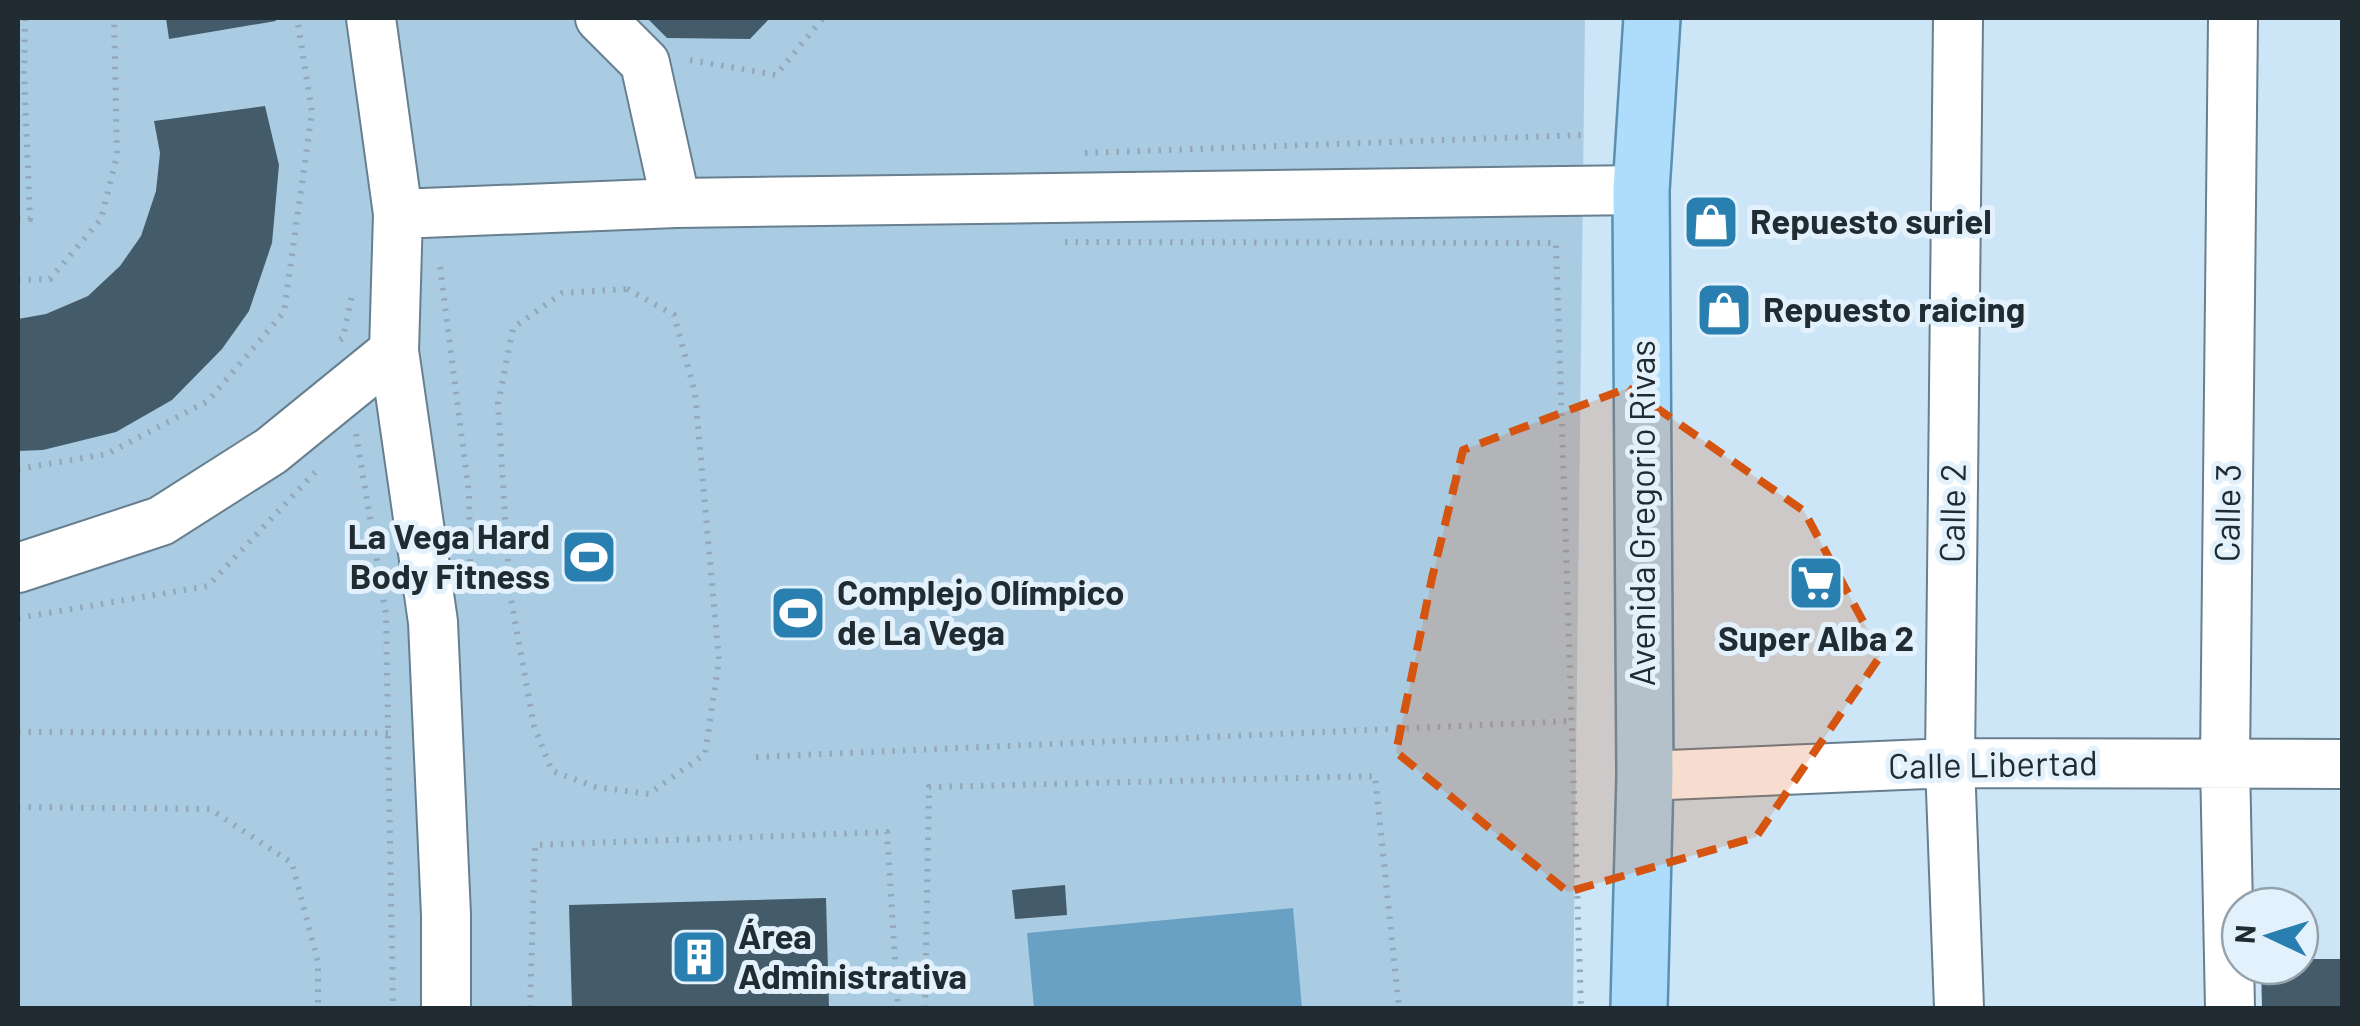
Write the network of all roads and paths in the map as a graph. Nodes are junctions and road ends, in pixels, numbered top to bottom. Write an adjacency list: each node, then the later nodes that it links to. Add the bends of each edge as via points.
1 (25, 18): 16 (path, via 30,219)
2 (114, 18): 19 (path, via 117,156 102,219 50,279)
3 (297, 18): 26 (path, via 312,112 284,312 208,401 106,454)
4 (371, 18): 15 (street)
5 (600, 18): 14 (street, via 645,62)
6 (823, 18): 10 (path, via 776,75)
7 (1652, 18): 13 (main road, Avenida Gregorio Rivas)
8 (1958, 18): 35 (street, Calle 2)
9 (2233, 18): 34 (street, Calle 3)
10 (690, 60)
11 (1584, 135): 12 (path)
12 (1068, 154)
13 (1641, 190): 14 (street); 37 (main road, Avenida Gregorio Rivas)
14 (676, 202): 15 (street)
15 (398, 214): 22 (street)
16 (18, 219)
17 (1056, 242): 30 (path, via 1556,242)
18 (440, 262): 28 (path, via 468,494)
19 (18, 280)
20 (354, 285): 21 (path, via 343,338)
21 (328, 350)
22 (394, 350): 27 (street, via 271,451 161,521); 41 (street, via 433,622)
23 (695, 393): 23 (path, via 718,661 705,754 649,794 596,787 552,771 534,726 510,594 498,404 513,328 562,293 627,289 674,315)
24 (342, 444): 32 (path, via 355,430 386,614)
25 (328, 458): 29 (path, via 208,586)
26 (18, 469)
27 (18, 568)
28 (470, 573)
29 (18, 618)
30 (1572, 721): 33 (path); 46 (path)
31 (18, 732): 32 (path)
32 (388, 733): 40 (path)
33 (756, 757)
34 (2225, 762): 35 (street, Calle Libertad); 36 (street, Calle Libertad); 49 (street, Calle 3)
35 (1950, 763): 37 (street, Calle Libertad); 48 (street, Calle 2)
36 (2342, 764)
37 (1645, 776): 47 (main road, Avenida Gregorio Rivas)
38 (18, 808): 39 (path, via 210,809 276,852 292,863 318,962)
39 (318, 1008)
40 (394, 1008)
41 (446, 1008)
42 (530, 1008): 43 (path, via 536,846 887,832)
43 (898, 1008)
44 (925, 1008): 45 (path, via 930,787 1376,776)
45 (1399, 1008)
46 (1580, 1008)
47 (1639, 1008)
48 (1959, 1008)
49 (2230, 1008)

